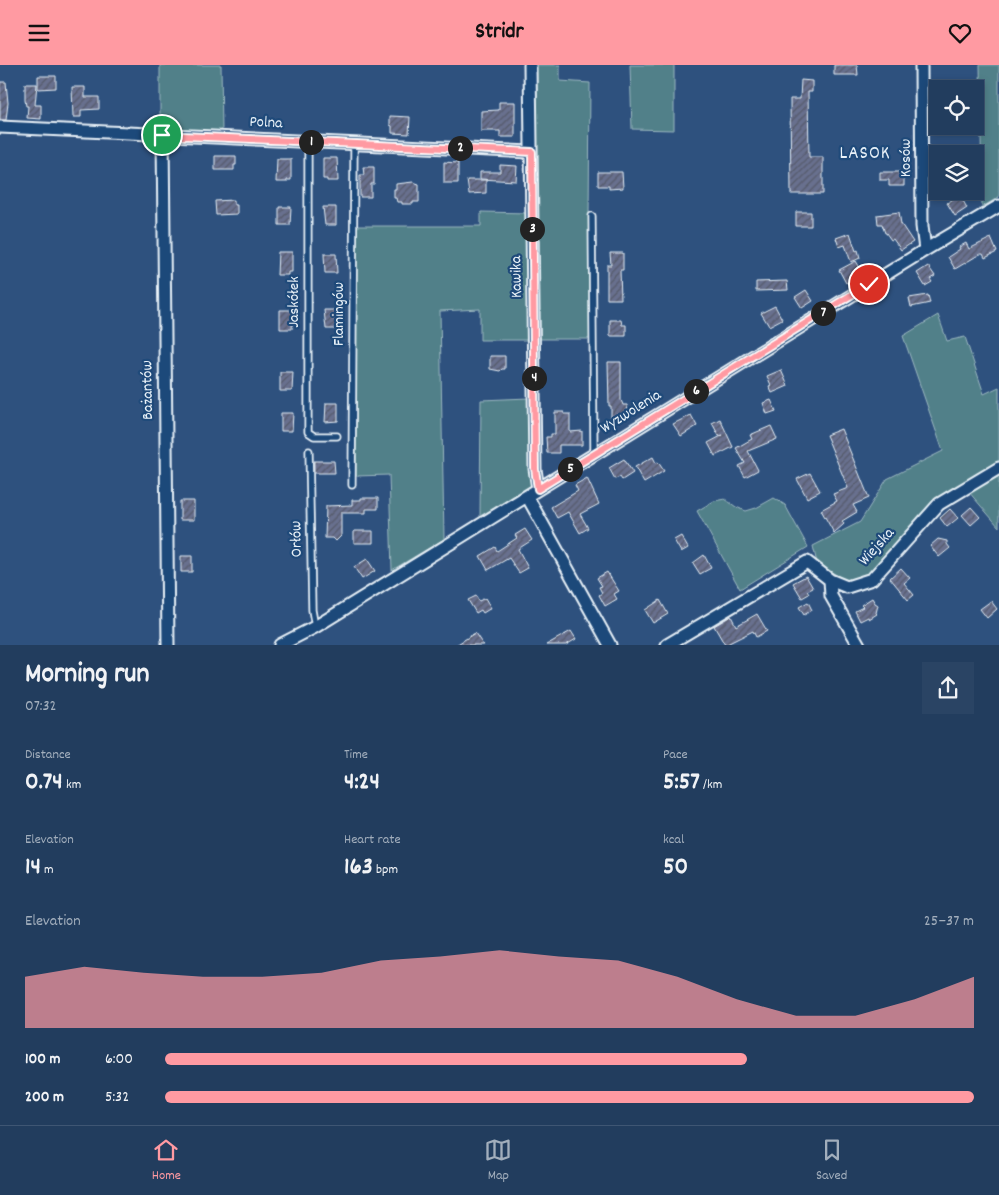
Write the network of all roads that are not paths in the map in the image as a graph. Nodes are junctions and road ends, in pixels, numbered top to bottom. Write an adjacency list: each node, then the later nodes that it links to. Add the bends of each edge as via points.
1 (530, 65): 7 (street, Kawika)
2 (921, 65): 10 (street, Kosów)
3 (0, 127): 4 (street, Polna)
4 (162, 135): 5 (street, Polna); 20 (street, Bażantów)
5 (308, 141): 6 (street, Polna); 11 (lane, Jaskółek, via 308,432 314,436)
6 (350, 143): 7 (street, Polna); 15 (lane, Flamingów, via 354,149)
7 (532, 152): 16 (street, Kawika, via 535,469)
8 (999, 206): 10 (street, Wyzwolenia)
9 (592, 216): 13 (lane)
10 (925, 250): 13 (street, Wyzwolenia)
11 (337, 436)
12 (309, 451): 19 (lane, Orłów)
13 (594, 455): 16 (street, Wyzwolenia)
14 (999, 468): 18 (street, Wiejska, via 939,504 872,579 847,587)
15 (352, 485)
16 (538, 489): 17 (street, Wyzwolenia)
17 (527, 496): 19 (street, Wyzwolenia); 22 (street)
18 (830, 580): 23 (street, Wiejska, via 807,562); 24 (street, via 831,596)
19 (315, 627): 21 (street, Wyzwolenia)
20 (168, 645)
21 (280, 645)
22 (610, 645)
23 (667, 645)
24 (859, 645)

